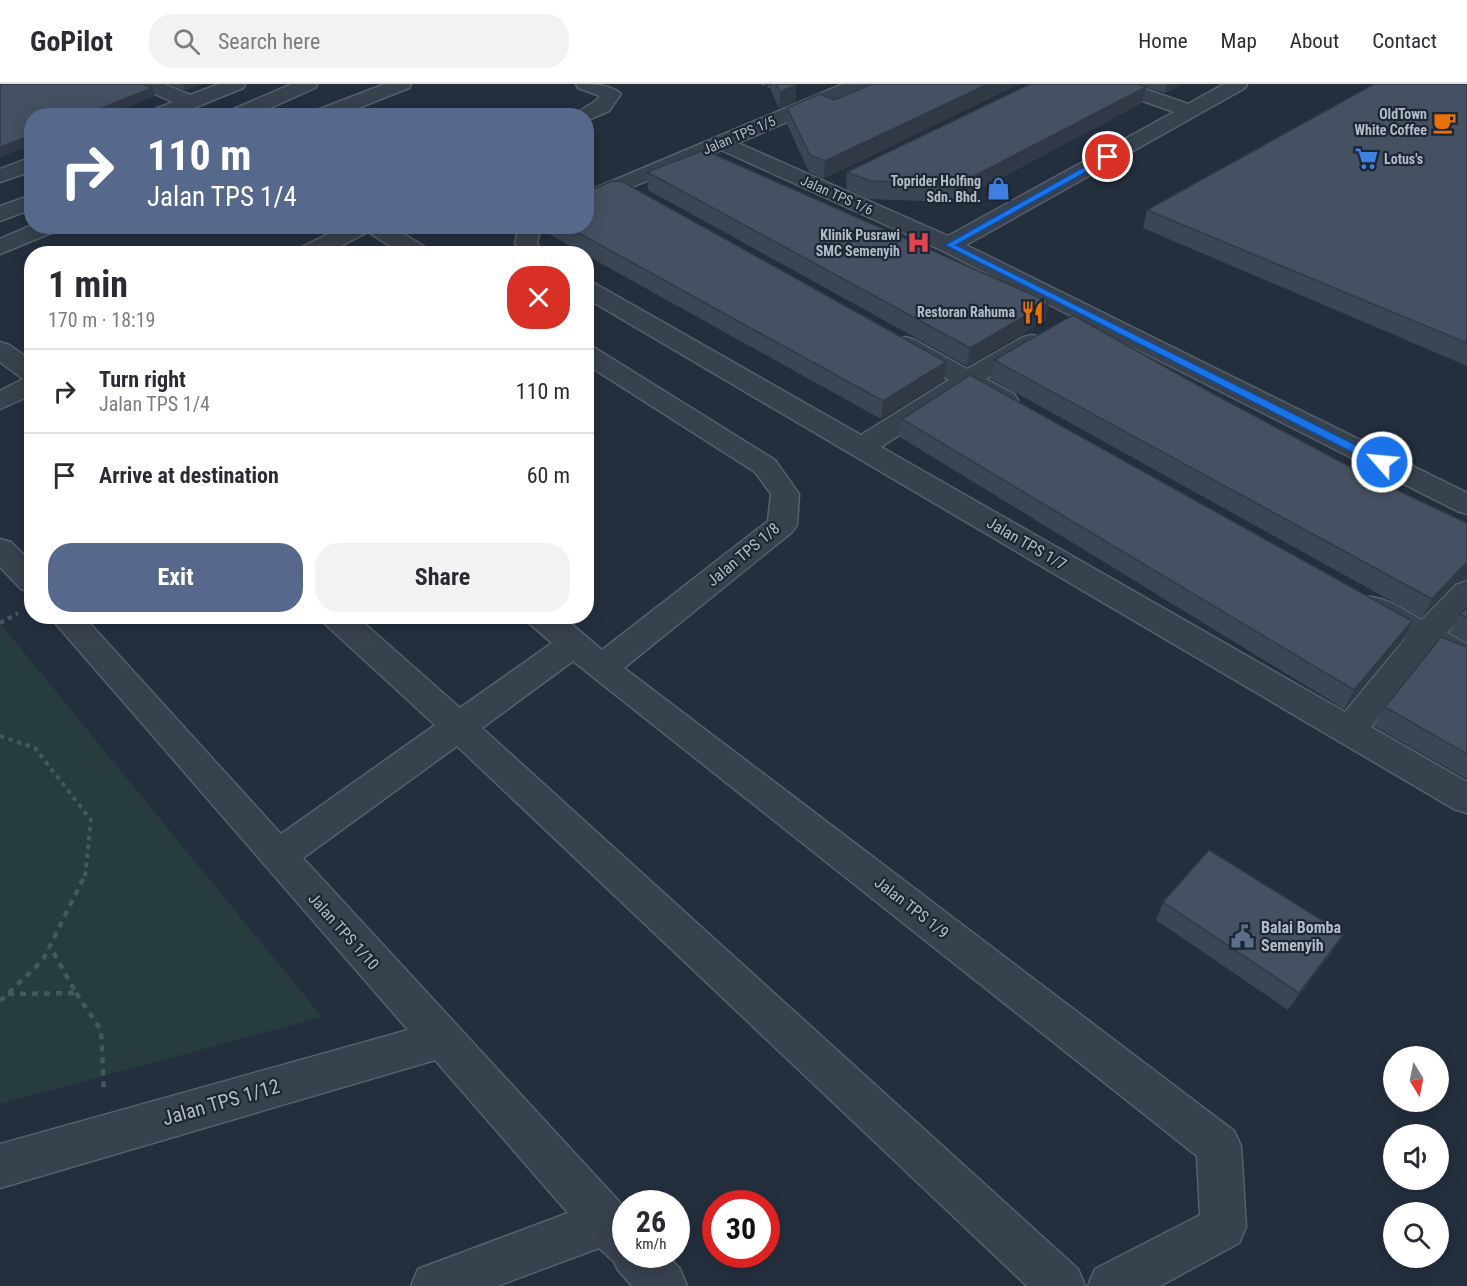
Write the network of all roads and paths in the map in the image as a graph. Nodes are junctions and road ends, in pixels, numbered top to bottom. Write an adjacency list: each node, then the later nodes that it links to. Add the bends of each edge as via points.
1 (148, 84): 9 (street)
2 (236, 84): 9 (street)
3 (308, 84): 11 (street)
4 (402, 84): 12 (street)
5 (585, 84): 13 (street, via 611,94)
6 (859, 84): 15 (street, Jalan TPS 1/5)
7 (1113, 84): 14 (street)
8 (1238, 84): 14 (street)
9 (190, 102): 10 (street)
10 (175, 108)
11 (252, 108)
12 (340, 108)
13 (594, 111)
14 (1190, 111): 26 (street)
15 (722, 143): 18 (street, Jalan TPS 1/5); 26 (street, Jalan TPS 1/6, via 834,184)
16 (24, 166): 17 (street)
17 (0, 176)
18 (619, 185): 19 (street, Jalan TPS 1/5); 20 (street)
19 (594, 196)
20 (650, 202)
21 (24, 204): 22 (street)
22 (0, 214)
23 (30, 234): 29 (street)
24 (346, 234): 27 (street)
25 (387, 234): 28 (street)
26 (949, 245): 31 (street, Jalan TPS 1/6)
27 (322, 246)
28 (407, 246)
29 (0, 247)
30 (594, 293): 40 (street, Jalan TPS 1/7)
31 (1082, 312): 36 (street); 41 (street, Jalan TPS 1/6)
32 (886, 334): 36 (street)
33 (0, 350): 35 (street)
34 (594, 357): 54 (street, Jalan TPS 1/8, via 765,466 785,494 782,525)
35 (24, 368)
36 (968, 379): 39 (street); 40 (street)
37 (24, 389): 38 (street)
38 (0, 401)
39 (1030, 414)
40 (862, 447): 56 (street, Jalan TPS 1/7)
41 (1467, 505)
42 (0, 549): 43 (street)
43 (24, 574)
44 (1467, 592): 51 (street)
45 (1352, 596): 51 (street)
46 (18, 613): 47 (path)
47 (0, 623)
48 (71, 624): 59 (street, Jalan TPS 1/10)
49 (345, 624): 55 (street)
50 (550, 624): 52 (street, Jalan TPS 1/9)
51 (1425, 637): 53 (street); 56 (street)
52 (574, 644): 54 (street, Jalan TPS 1/9); 55 (street)
53 (1467, 658)
54 (602, 668): 73 (street, Jalan TPS 1/9, via 1219,1146 1223,1227)
55 (458, 726): 59 (street); 72 (street)
56 (1350, 729): 58 (street, Jalan TPS 1/7)
57 (0, 736): 60 (path, via 35,748 91,820 85,877)
58 (1467, 799)
59 (278, 856): 64 (street, Jalan TPS 1/10)
60 (50, 947): 61 (path); 62 (path, via 43,960)
61 (76, 993): 62 (path); 65 (path, via 101,1030)
62 (8, 994): 63 (path)
63 (0, 1001)
64 (442, 1039): 66 (street, Jalan TPS 1/12); 67 (street, Jalan TPS 1/10)
65 (104, 1099)
66 (0, 1166)
67 (612, 1229)
68 (612, 1242): 70 (street)
69 (647, 1268): 71 (street, Jalan TPS 1/10)
70 (435, 1286)
71 (663, 1286)
72 (1061, 1286)
73 (1112, 1286)

